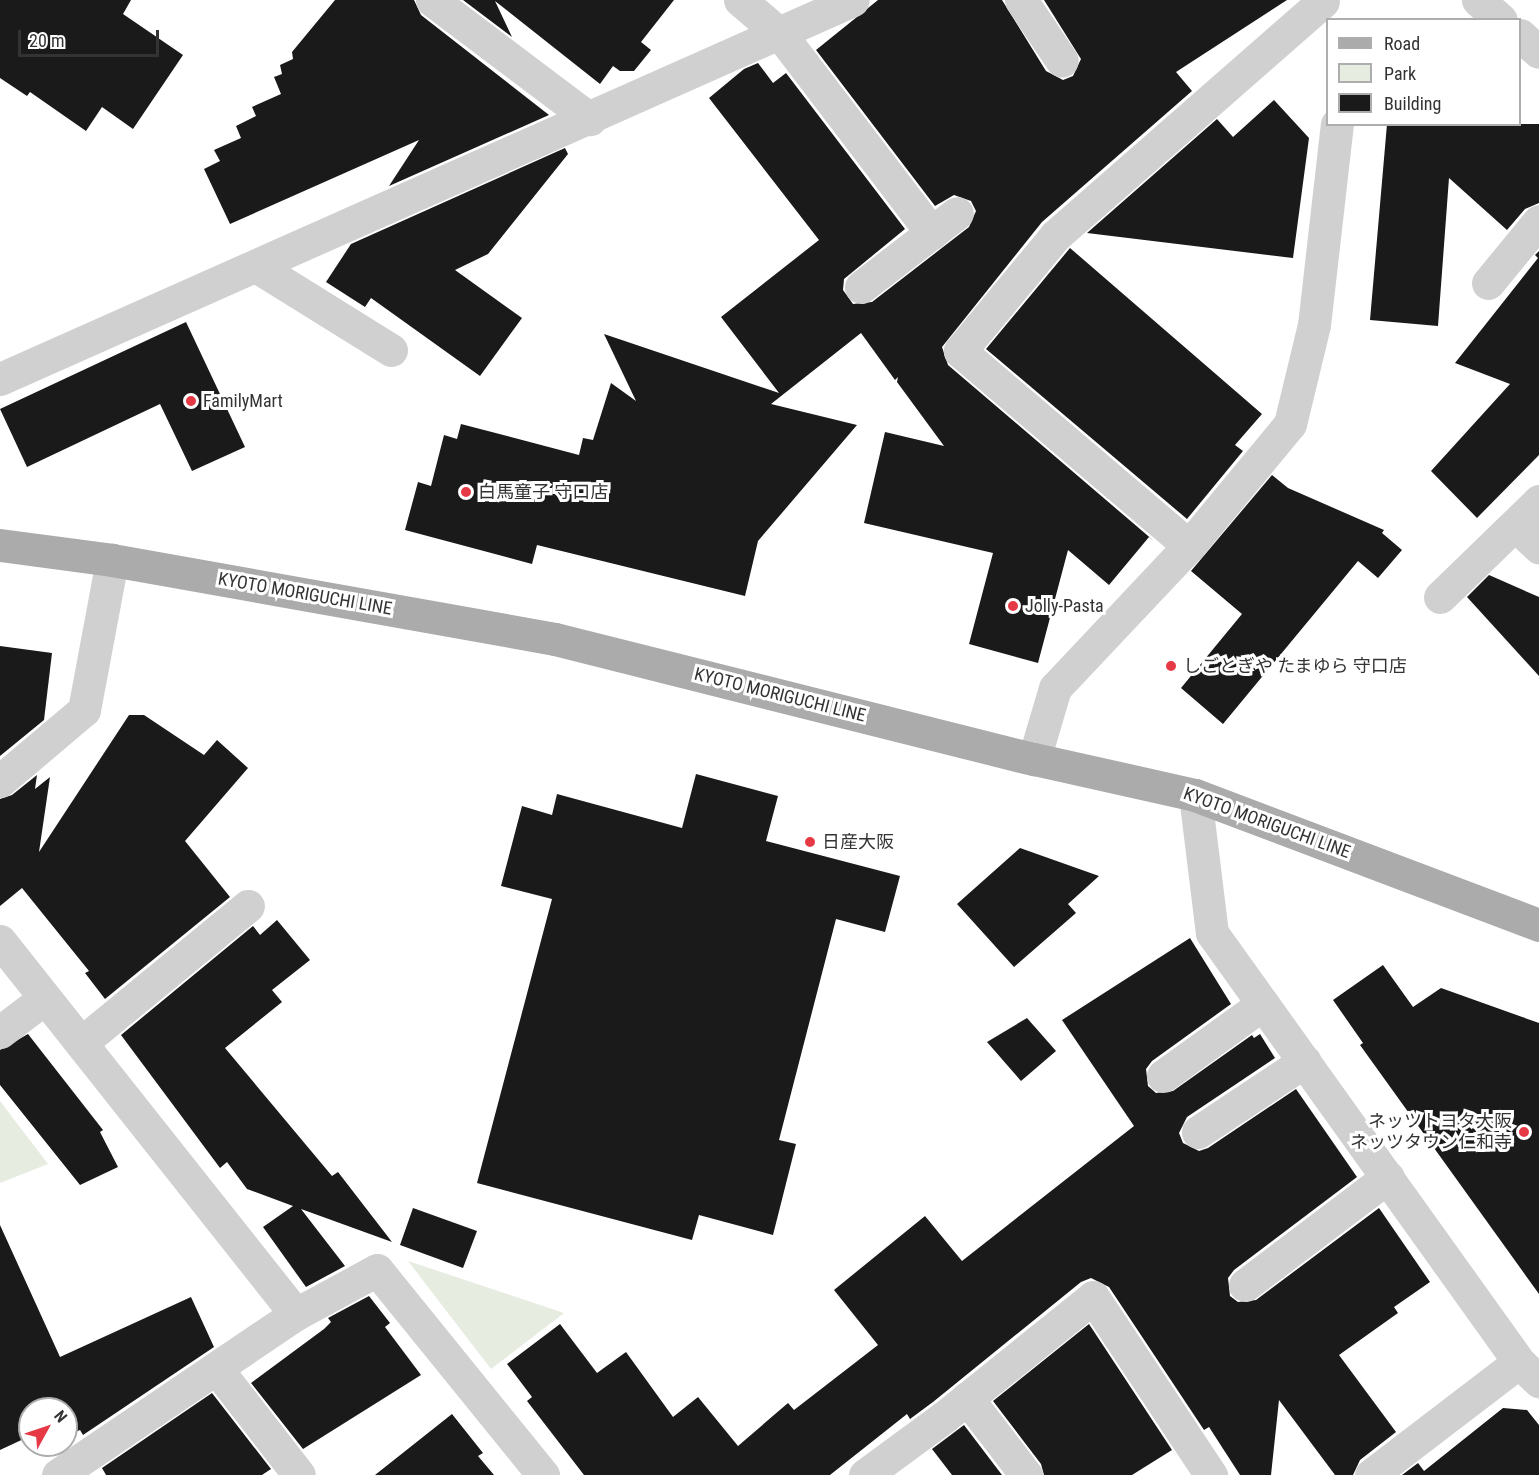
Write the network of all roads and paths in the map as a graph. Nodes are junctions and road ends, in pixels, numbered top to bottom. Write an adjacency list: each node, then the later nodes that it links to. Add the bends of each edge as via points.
1 (432, 0): 12 (street)
2 (740, 0): 8 (street)
3 (853, 0): 8 (street)
4 (1021, 0): 11 (street)
5 (1478, 0): 7 (street)
6 (1324, 10): 25 (street, via 1055,236 960,351)
7 (1499, 18)
8 (781, 35): 12 (street); 16 (street)
9 (1521, 36): 10 (street)
10 (1539, 52)
11 (1062, 61)
12 (590, 119): 17 (street)
13 (1337, 126): 25 (street, via 1314,325 1290,424)
14 (957, 213): 16 (street)
15 (1539, 221): 18 (street)
16 (932, 233): 19 (street)
17 (256, 266): 20 (street); 21 (street)
18 (1488, 283)
19 (861, 287)
20 (391, 350)
21 (0, 379)
22 (1539, 501): 23 (street)
23 (1515, 525): 26 (street); 28 (street)
24 (0, 545): 27 (main road, KYOTO MORIGUCHI LINE)
25 (1189, 546): 29 (street, via 1055,688)
26 (1539, 548)
27 (112, 560): 29 (main road, KYOTO MORIGUCHI LINE, via 555,639); 30 (street, via 84,710)
28 (1440, 597)
29 (1034, 759): 31 (main road, KYOTO MORIGUCHI LINE)
30 (0, 781)
31 (1196, 795): 33 (main road, KYOTO MORIGUCHI LINE); 36 (street, via 1212,933)
32 (248, 906): 38 (street)
33 (1539, 925)
34 (0, 941): 35 (street)
35 (45, 998): 37 (street); 38 (street)
36 (1263, 1004): 39 (street); 40 (street)
37 (0, 1032)
38 (81, 1043): 44 (street)
39 (1305, 1061): 41 (street); 42 (street)
40 (1163, 1076)
41 (1198, 1132)
42 (1388, 1177): 43 (street); 46 (street)
43 (1245, 1285)
44 (296, 1314): 45 (street); 50 (street, via 377,1270)
45 (216, 1368): 48 (street); 49 (street)
46 (1529, 1372): 54 (street)
47 (967, 1398): 51 (street); 52 (street); 53 (street, via 1093,1297)
48 (58, 1475)
49 (299, 1475)
50 (543, 1475)
51 (865, 1475)
52 (1026, 1475)
53 (1211, 1475)
54 (1371, 1475)

